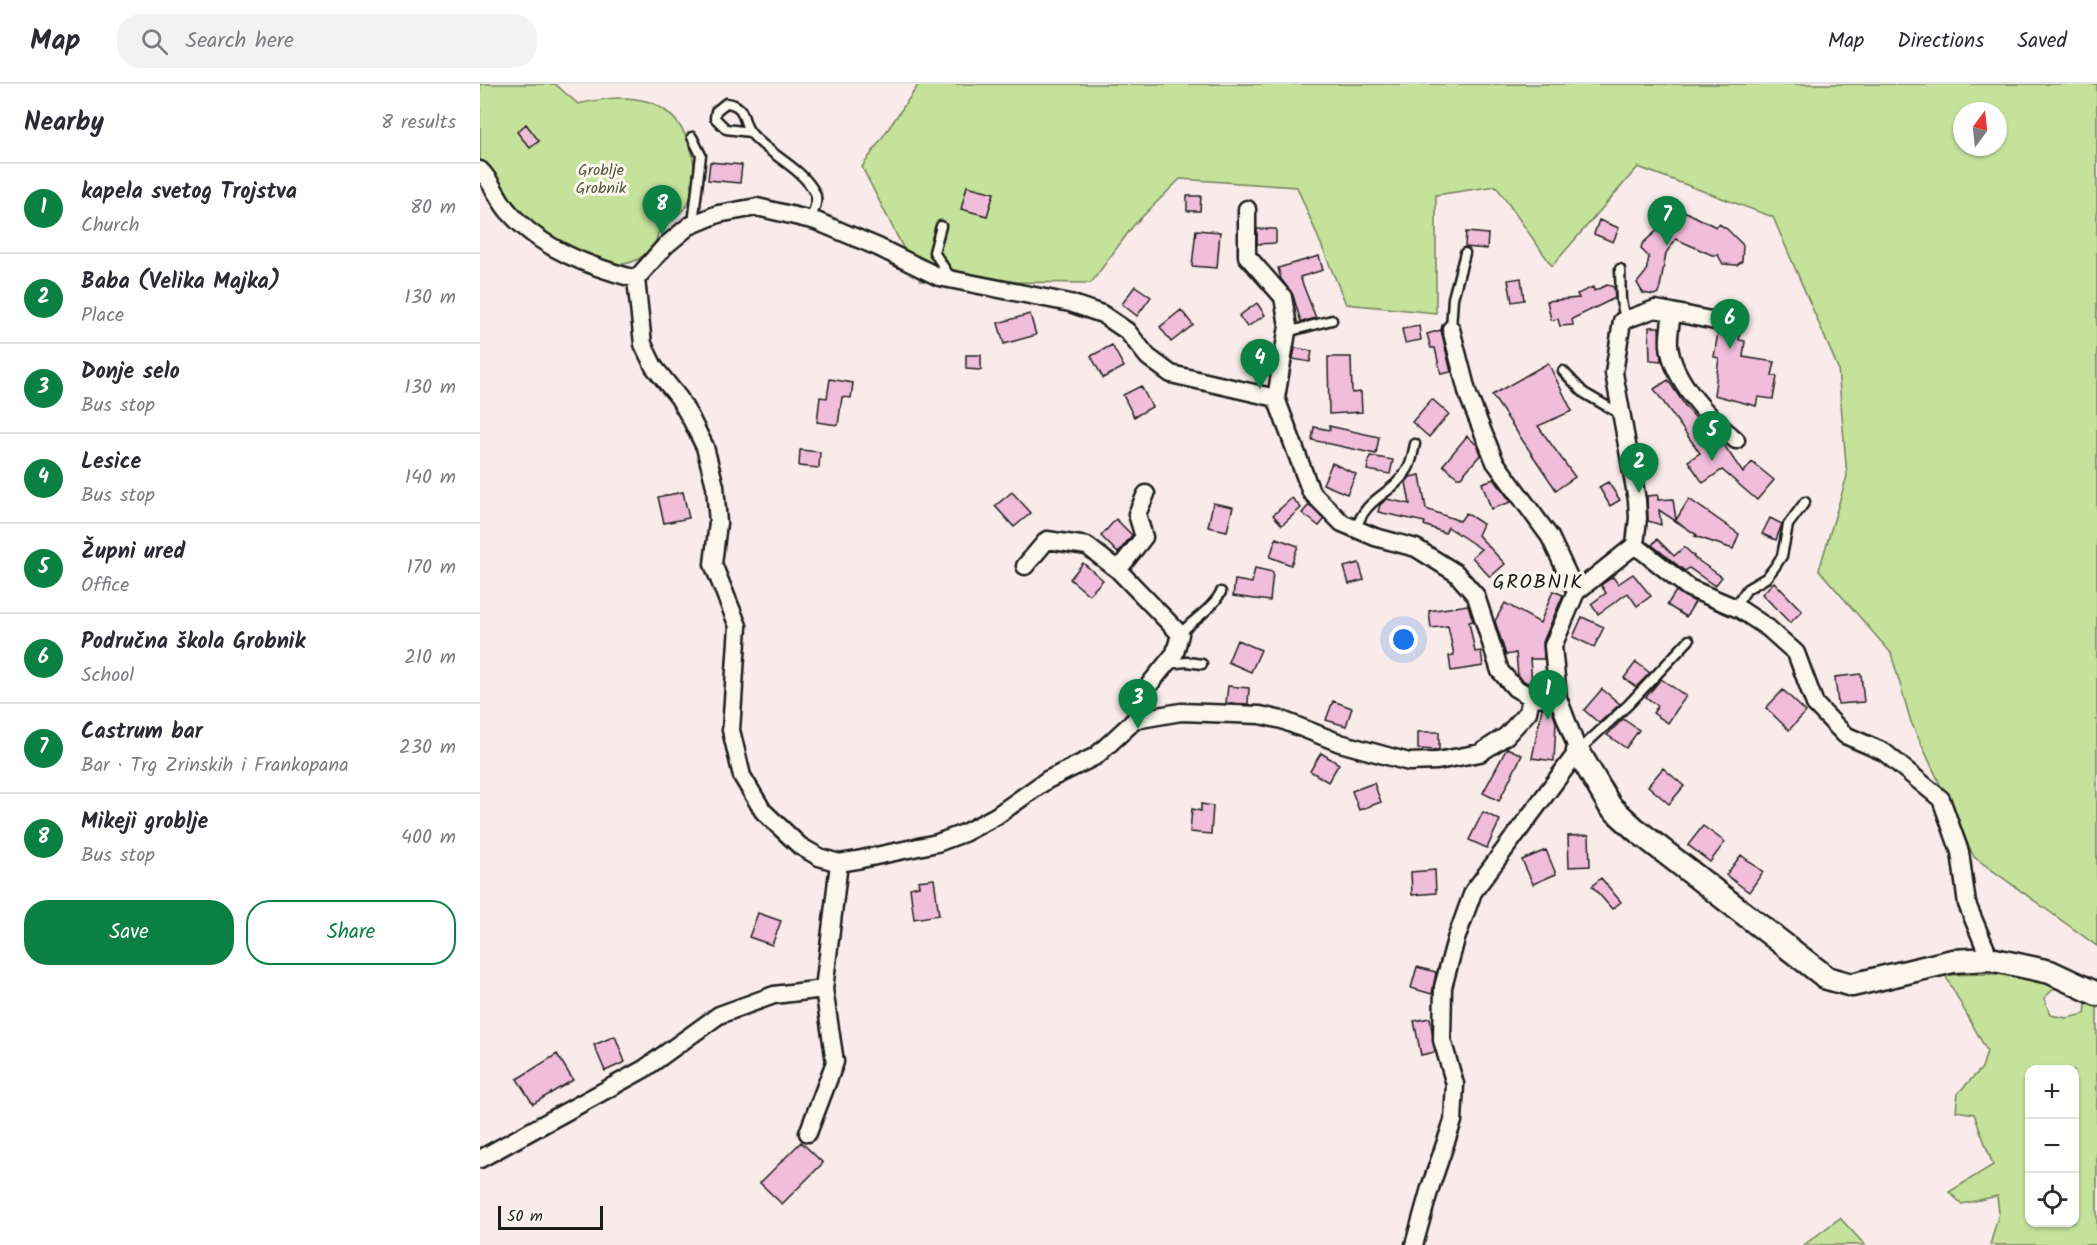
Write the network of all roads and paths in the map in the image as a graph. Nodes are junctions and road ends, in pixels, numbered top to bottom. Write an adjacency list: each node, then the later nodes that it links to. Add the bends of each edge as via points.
1 (750, 132): 5 (lane, via 816,194)
2 (692, 137): 6 (lane, via 701,155)
3 (480, 170): 10 (street, via 511,215 534,236 565,254)
4 (1247, 209): 17 (street, via 1247,256 1283,297)
5 (810, 220): 6 (street, via 756,207 718,214); 11 (street)
6 (693, 224): 10 (street, via 665,246)
7 (941, 226): 11 (lane, via 934,252)
8 (1465, 253): 16 (lane, via 1453,298)
9 (1620, 269): 13 (lane)
10 (636, 279): 40 (street, via 643,344 654,367 691,419 705,447 715,486 718,523 713,564 738,626 731,730 742,776 763,810 800,846)
11 (952, 280): 19 (street, via 1070,303 1102,314 1127,331 1148,357 1171,374)
12 (1672, 312): 13 (street, via 1655,309); 15 (street); 21 (street, via 1669,345 1674,365 1715,423)
13 (1624, 319): 20 (street, via 1614,373)
14 (1332, 320): 17 (lane)
15 (1734, 325)
16 (1451, 329): 30 (street, via 1468,394 1495,462 1550,537)
17 (1287, 332): 19 (street)
18 (1563, 371): 20 (lane, via 1584,393)
19 (1276, 398): 25 (street, via 1311,492 1342,523)
20 (1622, 415): 26 (street, via 1637,500)
21 (1736, 440)
22 (1415, 444): 25 (lane, via 1408,468 1367,505)
23 (1146, 494): 28 (street, via 1137,514 1144,537)
24 (1805, 502): 31 (lane, via 1788,525 1782,556 1766,578 1747,590)
25 (1356, 529): 36 (street, via 1416,548 1456,573 1476,596 1500,671 1515,688)
26 (1635, 545): 30 (street); 31 (street, via 1689,588)
27 (1025, 566): 28 (street, via 1047,540 1087,546)
28 (1118, 570): 32 (street)
29 (1221, 592): 32 (lane, via 1214,605)
30 (1576, 592): 37 (street, via 1553,646)
31 (1735, 607): 41 (street, via 1768,628 1796,653 1815,704 1845,735 1884,752 1941,799 1960,852 1967,904)
32 (1180, 634): 34 (street, via 1176,653)
33 (1689, 640): 39 (lane)
34 (1167, 664): 35 (lane); 38 (street, via 1149,685)
35 (1202, 664)
36 (1531, 697): 37 (street); 38 (street, via 1528,712 1506,736 1480,753 1437,761 1409,762 1260,715 1181,712)
37 (1558, 698): 39 (street)
38 (1135, 720): 40 (street, via 1096,756 1047,780 964,833 937,843)
39 (1578, 751): 41 (main road, via 1610,806 1635,829 1827,978 1852,985 1953,961); 46 (street, via 1473,892 1456,939 1443,987 1442,1040 1455,1084 1453,1121)
40 (839, 863): 42 (street)
41 (1990, 959): 43 (main road, via 2050,972)
42 (824, 988): 44 (street, via 836,1062); 45 (street, via 774,995 719,1016 644,1069)
43 (2097, 994)
44 (808, 1133)
45 (480, 1159)
46 (1414, 1245)

